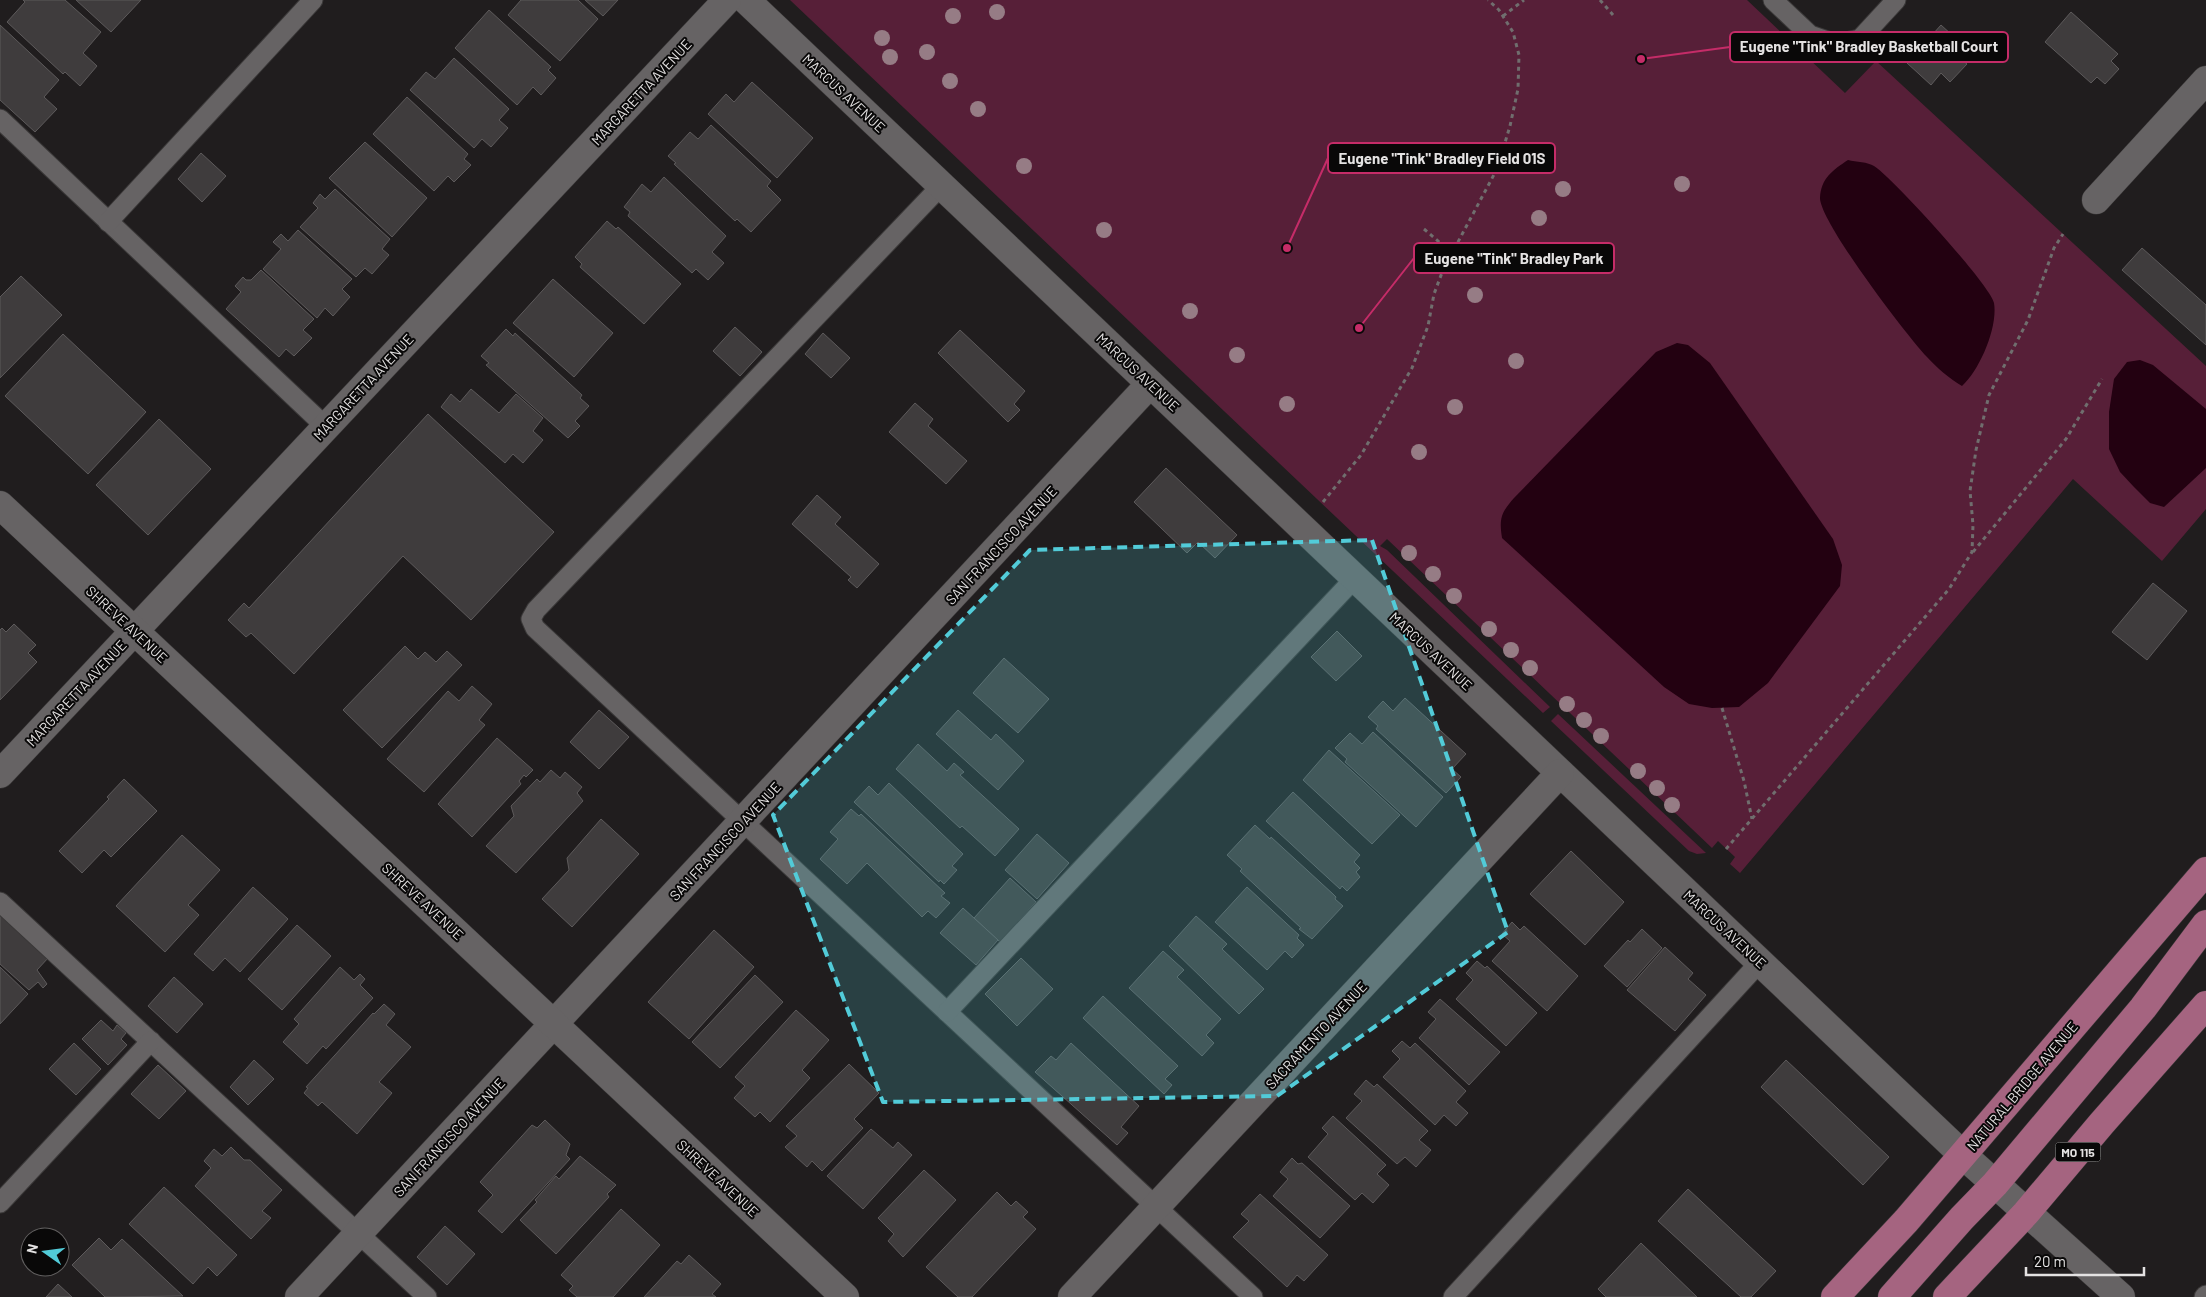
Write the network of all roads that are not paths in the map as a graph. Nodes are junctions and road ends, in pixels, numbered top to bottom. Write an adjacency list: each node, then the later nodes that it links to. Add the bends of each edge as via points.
1 (313, 0): 10 (lane)
2 (727, 0): 12 (street, MARGARETTA AVENUE)
3 (746, 0): 8 (street, MARCUS AVENUE)
4 (1773, 0): 5 (lane, via 1810,35 1836,44 1860,39)
5 (1896, 0)
6 (2206, 80): 9 (street)
7 (0, 119): 10 (lane)
8 (941, 186): 11 (street, MARCUS AVENUE); 18 (lane, via 536,610 531,619 535,628)
9 (2096, 200)
10 (108, 222): 12 (lane)
11 (1150, 384): 14 (street, MARCUS AVENUE); 18 (street, SAN FRANCISCO AVENUE)
12 (326, 427): 15 (street, MARGARETTA AVENUE)
13 (0, 505): 15 (street, SHREVE AVENUE)
14 (1355, 578): 16 (street, MARCUS AVENUE); 24 (lane)
15 (134, 630): 17 (street, MARGARETTA AVENUE); 25 (street, SHREVE AVENUE)
16 (1560, 773): 22 (street, MARCUS AVENUE); 30 (street, SACRAMENTO AVENUE)
17 (0, 774)
18 (743, 822): 24 (lane); 25 (street, SAN FRANCISCO AVENUE)
19 (2206, 871): 27 (main road, NATURAL BRIDGE AVENUE)
20 (0, 902): 26 (lane)
21 (2206, 924): 28 (main road, via 2143,1008)
22 (1760, 962): 27 (street, MARCUS AVENUE); 38 (lane)
23 (2206, 1005): 31 (main road, MO 115)
24 (947, 1012): 30 (lane)
25 (554, 1024): 32 (street, SAN FRANCISCO AVENUE); 35 (street, SHREVE AVENUE)
26 (150, 1041): 29 (lane); 32 (lane)
27 (1963, 1155): 28 (street, MARCUS AVENUE); 39 (main road, NATURAL BRIDGE AVENUE)
28 (1996, 1184): 31 (street, MARCUS AVENUE); 40 (main road)
29 (0, 1203)
30 (1157, 1206): 36 (street, SACRAMENTO AVENUE); 37 (lane)
31 (2026, 1213): 41 (main road, MO 115); 42 (street, MARCUS AVENUE)
32 (359, 1233): 33 (street, SAN FRANCISCO AVENUE); 34 (lane)
33 (299, 1297)
34 (428, 1297)
35 (846, 1297)
36 (1072, 1297)
37 (1253, 1297)
38 (1453, 1297)
39 (1835, 1297)
40 (1892, 1297)
41 (1947, 1297)
42 (2121, 1297)

